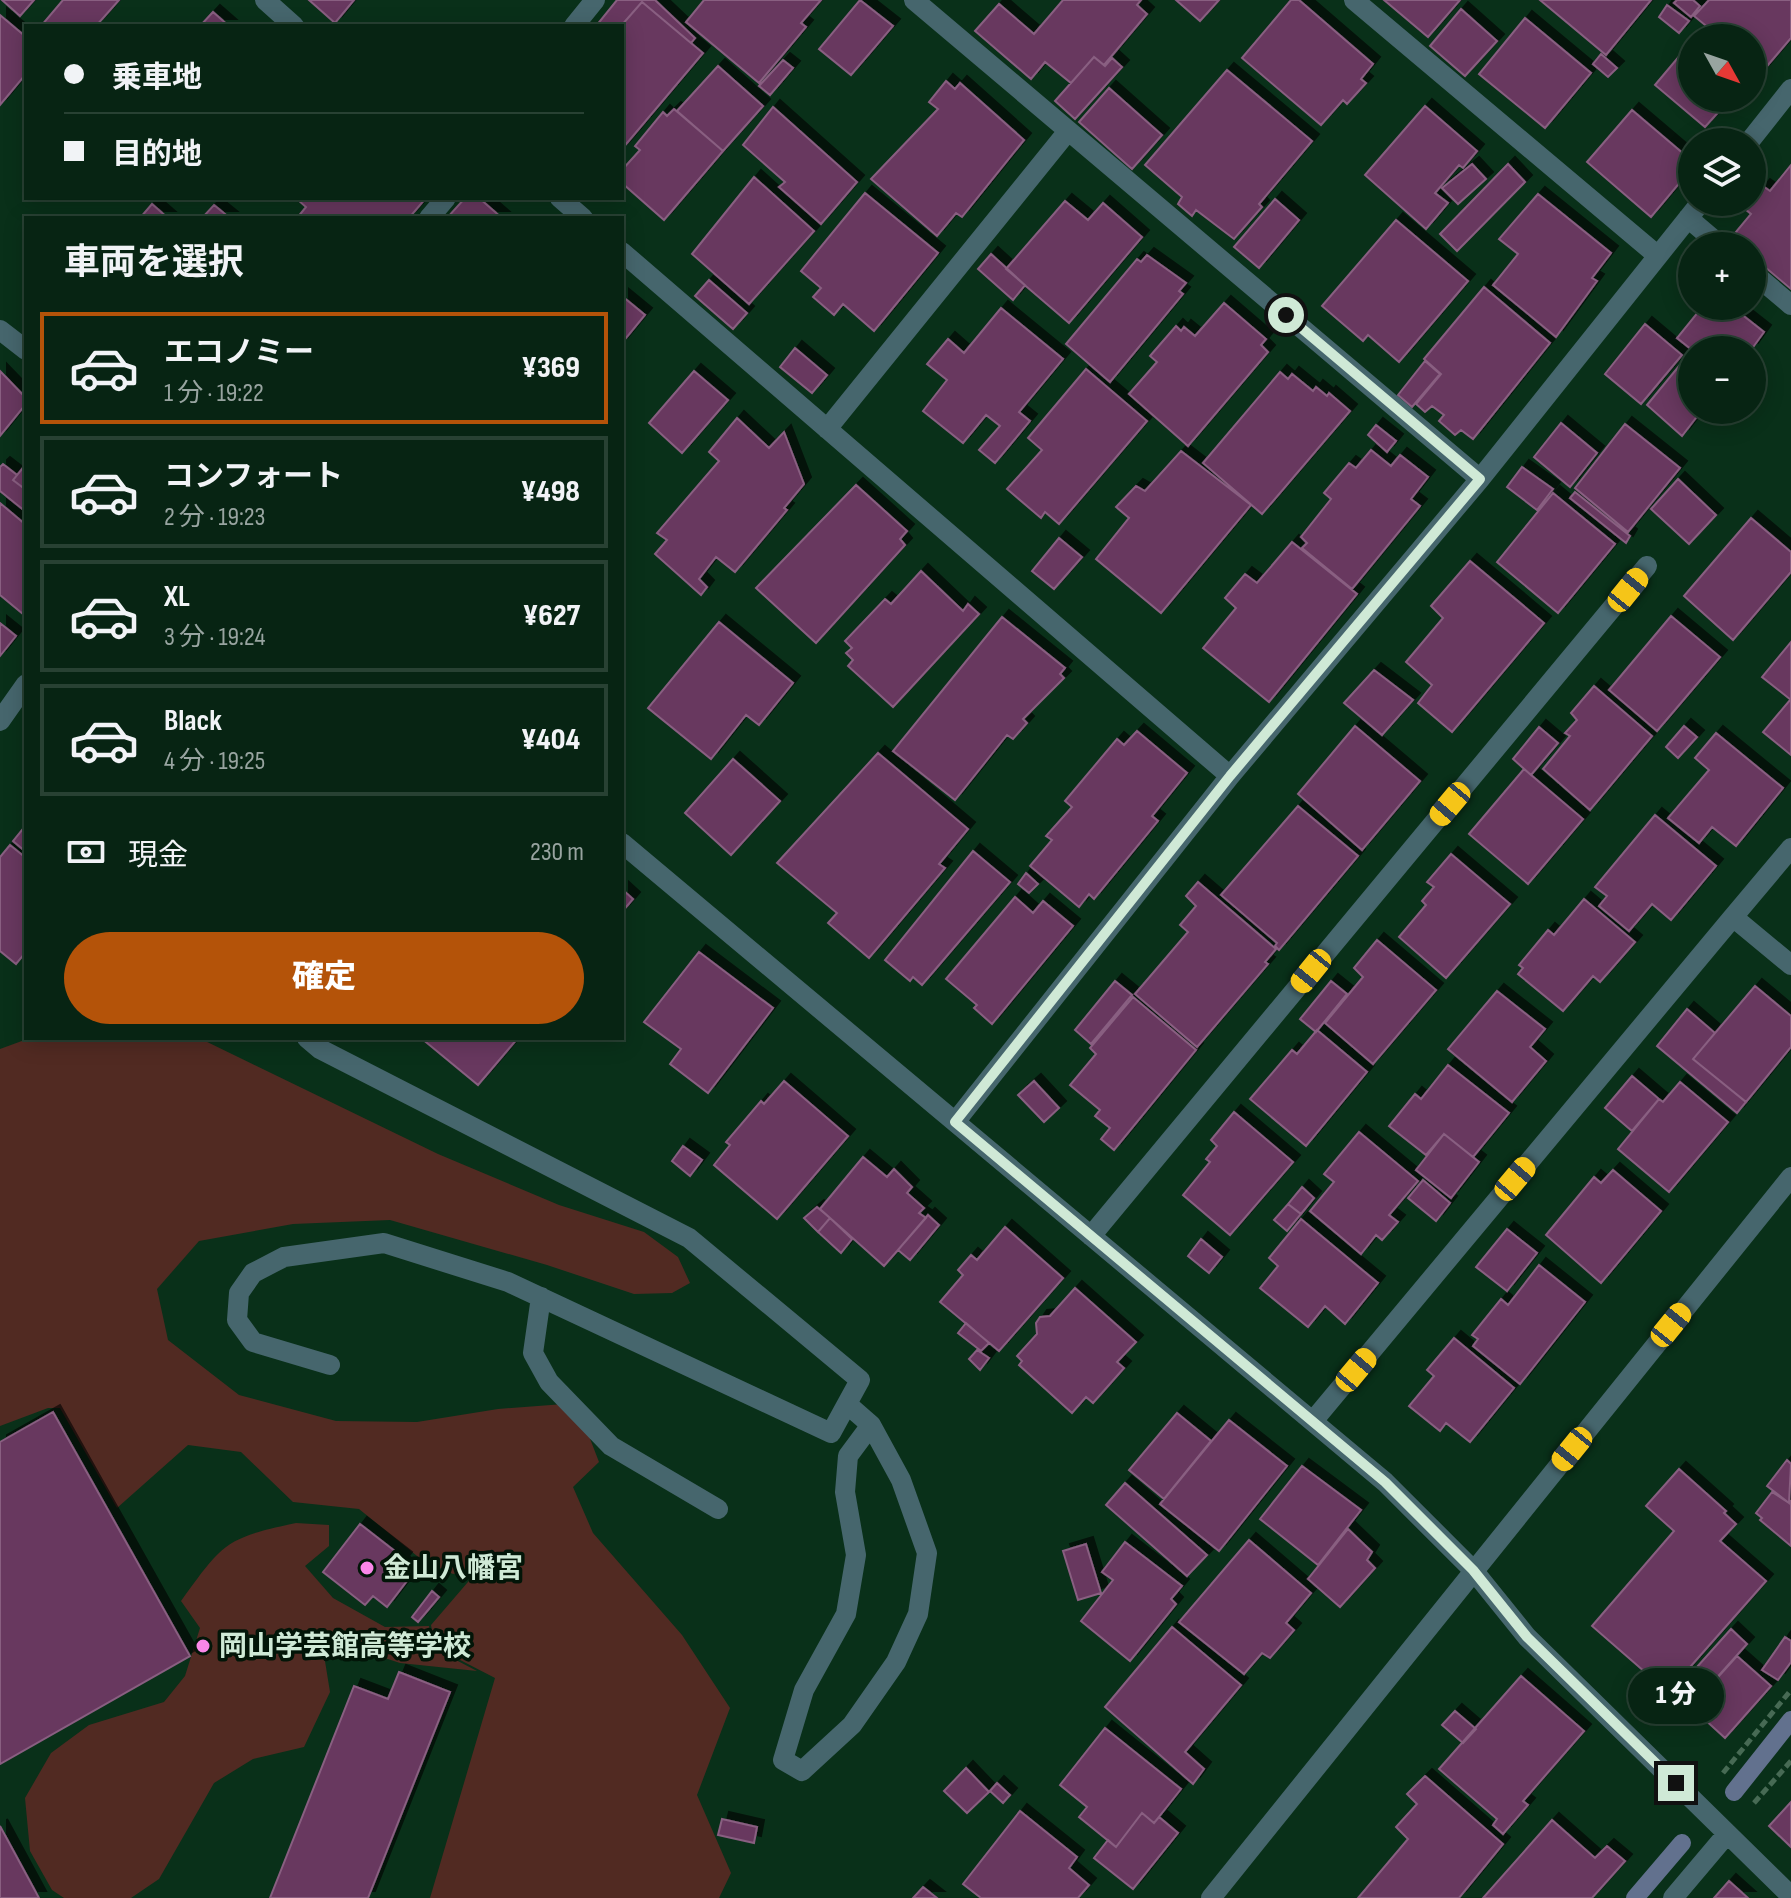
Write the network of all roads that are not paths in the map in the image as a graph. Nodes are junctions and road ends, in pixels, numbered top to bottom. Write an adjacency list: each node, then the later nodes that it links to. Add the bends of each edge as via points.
1 (265, 0): 5 (street)
2 (595, 0): 6 (street)
3 (914, 0): 9 (street)
4 (1354, 0): 17 (street)
5 (292, 24)
6 (576, 24)
7 (1791, 89): 8 (street)
8 (1760, 128)
9 (1068, 131): 22 (street); 23 (street)
10 (444, 200): 12 (street)
11 (562, 200): 13 (street)
12 (431, 216)
13 (581, 216)
14 (1688, 218): 15 (street); 17 (street)
15 (1704, 232)
16 (624, 254): 22 (street)
17 (1658, 256): 23 (street)
18 (1766, 284): 19 (street)
19 (1791, 305)
20 (0, 330): 21 (street)
21 (24, 348)
22 (827, 429): 27 (street)
23 (1480, 479): 27 (street)
24 (1647, 566): 35 (street)
25 (24, 687): 26 (street)
26 (0, 721)
27 (1230, 776): 33 (street)
28 (624, 845): 33 (street)
29 (1791, 848): 30 (street)
30 (1733, 917): 31 (street); 39 (street)
31 (1791, 965)
32 (309, 1040): 38 (street, via 689,1238 860,1380)
33 (955, 1122): 35 (street)
34 (1791, 1177): 42 (street)
35 (1091, 1236): 39 (street)
36 (541, 1297): 37 (street, via 384,1243 284,1257 253,1273 239,1293 237,1320 253,1342); 38 (street, via 831,1433); 41 (street, via 533,1353 549,1382 611,1446)
37 (330, 1365)
38 (847, 1404): 40 (street)
39 (1313, 1421): 42 (street, via 1385,1482)
40 (871, 1425): 40 (street, via 901,1480 927,1553 918,1614 896,1662 852,1725 802,1771 783,1760 804,1690 846,1614 856,1555 845,1492 848,1456)
41 (718, 1509)
42 (1473, 1570): 43 (street, via 1527,1637); 45 (street)
43 (1727, 1834): 44 (street); 46 (street)
44 (1791, 1896)
45 (1211, 1898)
46 (1673, 1898)

